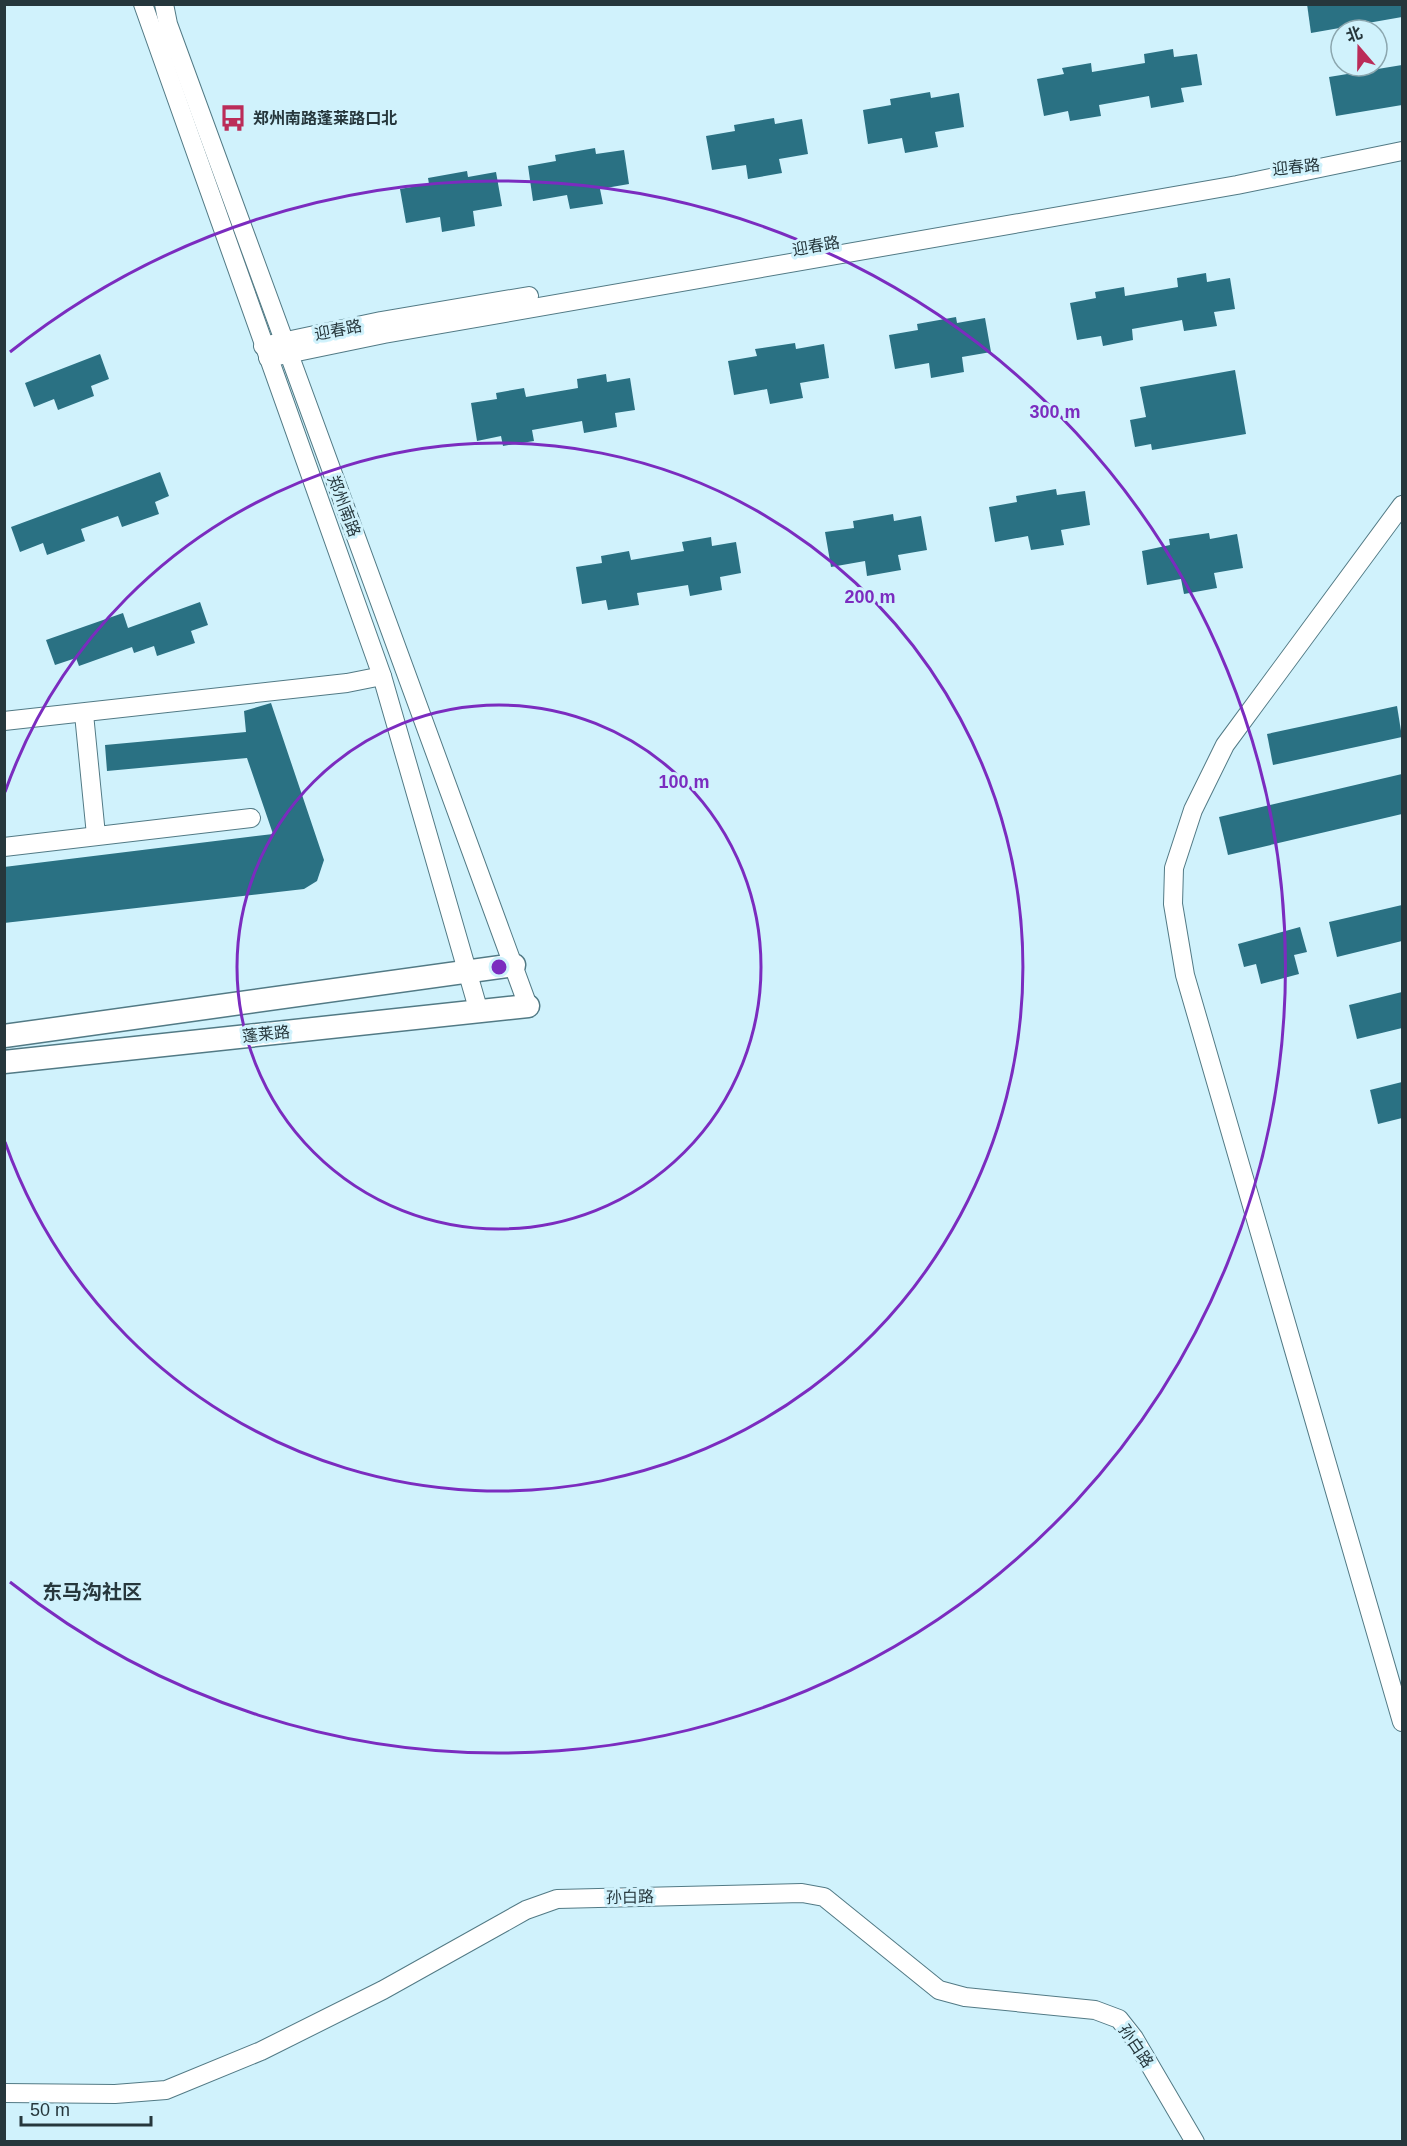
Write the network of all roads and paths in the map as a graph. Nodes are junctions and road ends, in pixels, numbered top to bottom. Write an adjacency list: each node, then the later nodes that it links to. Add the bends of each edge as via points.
1 (143, 4): 5 (street, 郑州南路)
2 (164, 4): 4 (street, 郑州南路)
3 (1402, 151): 4 (street, 迎春路, via 1237,185)
4 (285, 347): 5 (street, 迎春路); 13 (street, 郑州南路)
5 (265, 352): 7 (street, 郑州南路)
6 (1402, 505): 19 (street, via 1225,745 1193,810 1174,868 1173,904 1185,975)
7 (382, 676): 8 (street); 14 (street, 郑州南路)
8 (84, 714): 9 (street); 11 (street)
9 (4, 721)
10 (251, 818): 11 (street)
11 (96, 835): 12 (street)
12 (4, 847)
13 (514, 965): 14 (main road, 蓬莱路); 15 (street, 郑州南路)
14 (468, 972): 16 (street, 郑州南路); 17 (main road, 蓬莱路)
15 (528, 1006): 16 (main road, 蓬莱路)
16 (479, 1012): 18 (main road, 蓬莱路)
17 (4, 1036)
18 (4, 1062)
19 (1402, 1722)
20 (4, 2093): 21 (street, 孙白路, via 116,2094 166,2090 261,2051 383,1990 526,1910 557,1899 802,1893 824,1897 939,1990 965,1997 1095,2010 1119,2019)
21 (1195, 2142)

